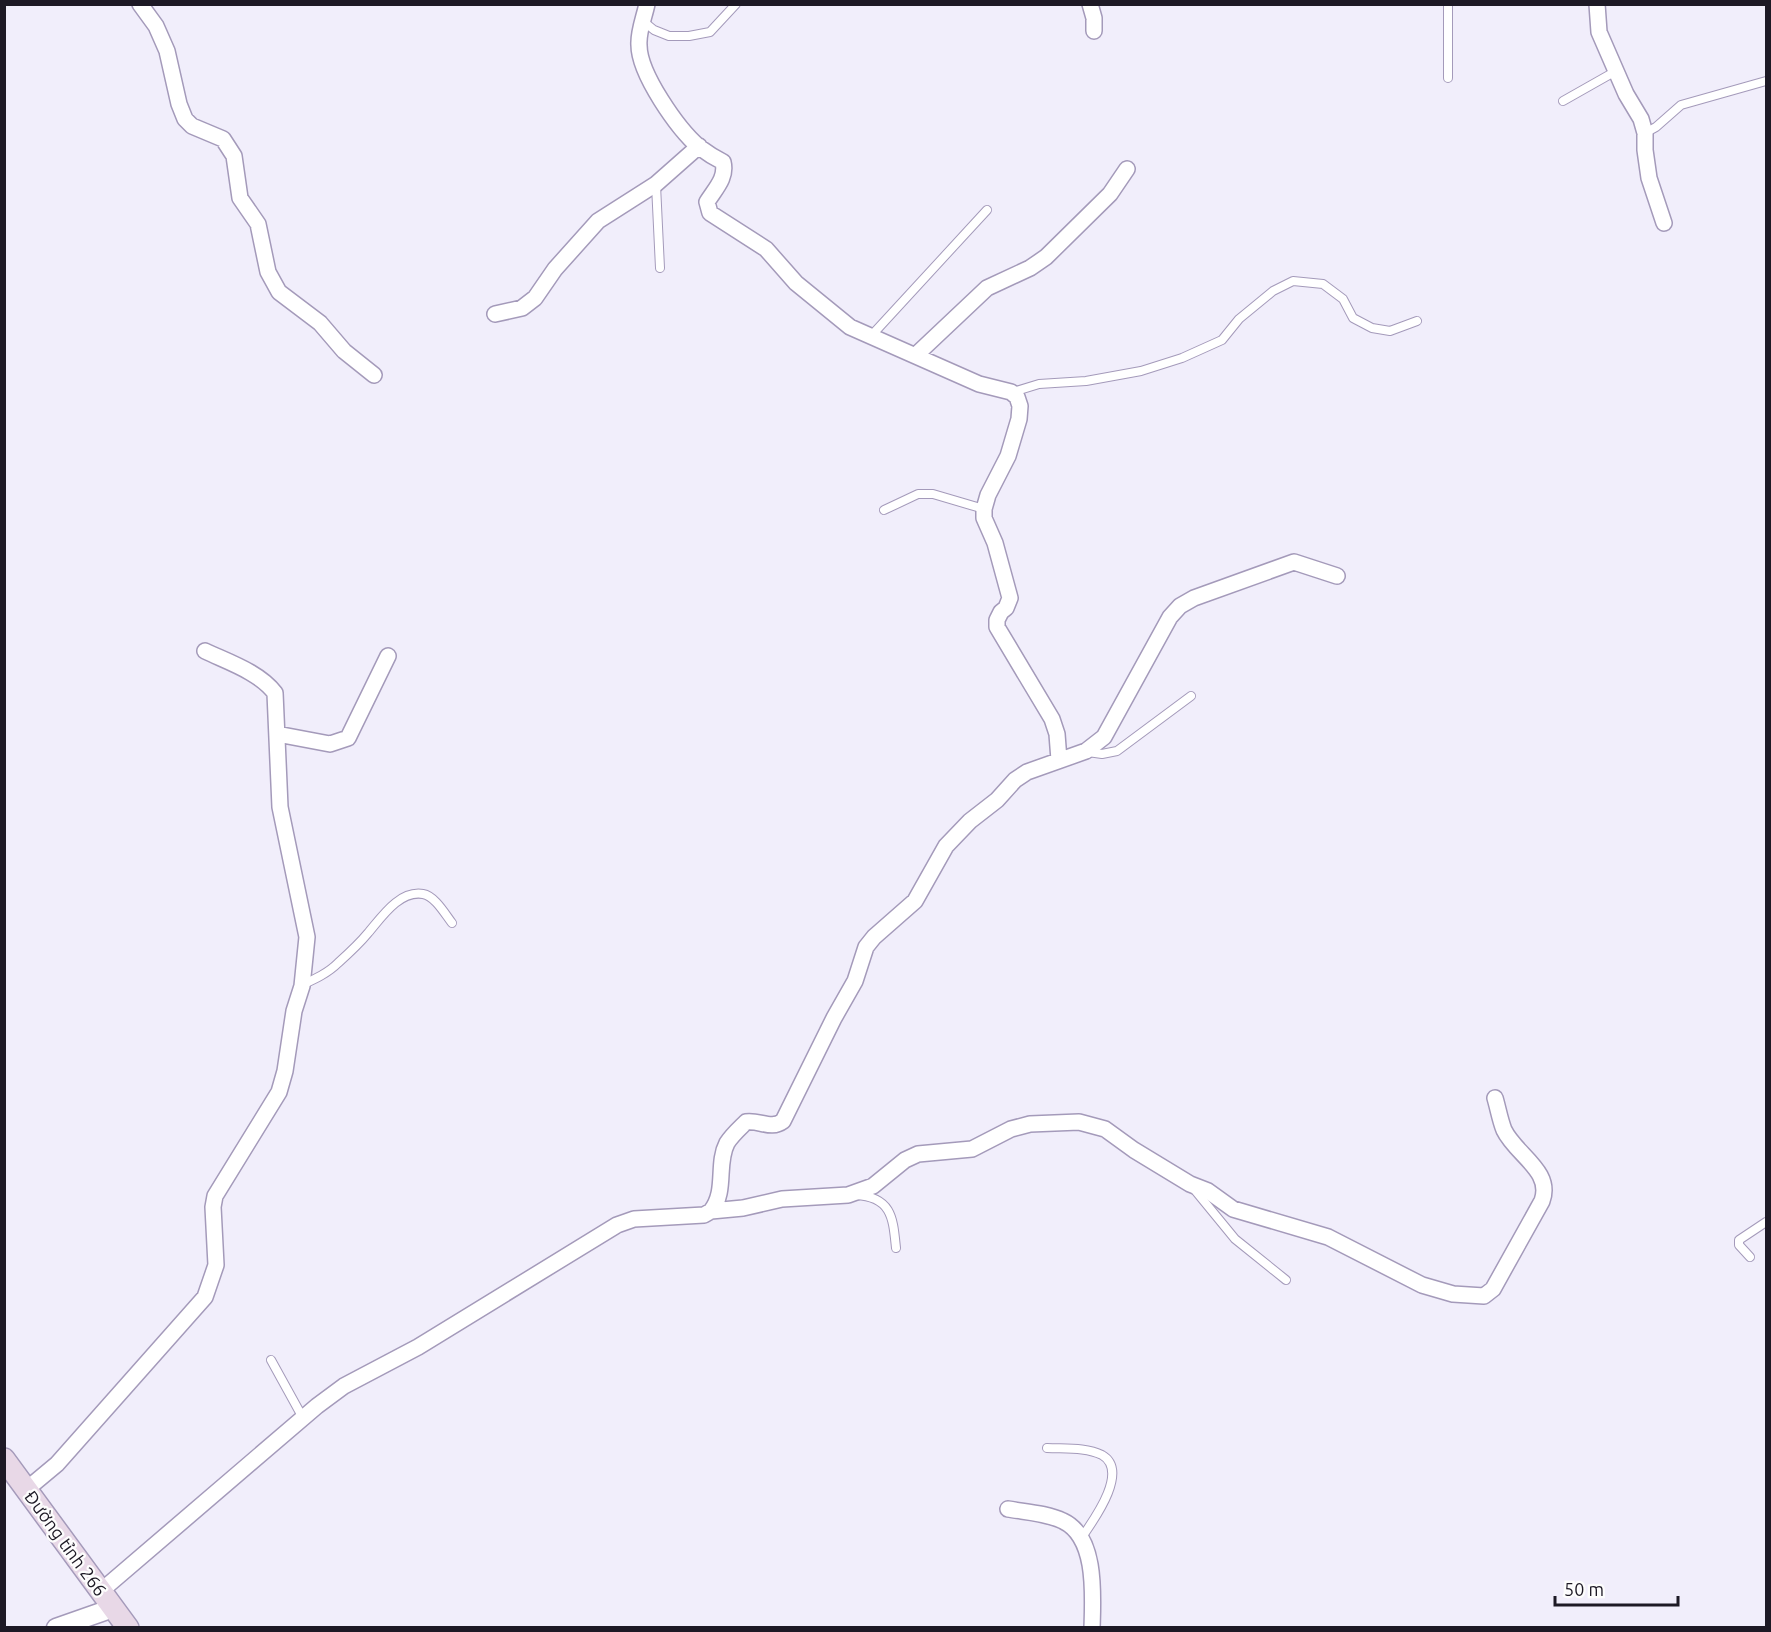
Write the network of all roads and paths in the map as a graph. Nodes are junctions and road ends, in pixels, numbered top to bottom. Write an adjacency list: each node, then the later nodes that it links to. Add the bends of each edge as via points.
1 (140, 4): 24 (street, via 167,51 185,120 223,140 234,156 240,198 258,224 268,272 279,292 320,322 344,351)
2 (646, 4): 7 (street)
3 (736, 4): 7 (lane, via 711,32 669,36)
4 (1090, 4): 8 (street)
5 (1448, 4): 10 (lane)
6 (1597, 4): 9 (street, via 1599,32)
7 (643, 21): 14 (street, via 638,47 646,74 684,131)
8 (1094, 31)
9 (1616, 70): 12 (lane); 13 (street)
10 (1448, 78)
11 (1767, 81): 13 (lane, via 1681,105)
12 (1563, 101)
13 (1645, 134): 18 (street, via 1649,178)
14 (699, 146): 16 (street); 22 (street, via 723,162 725,170 707,202 710,213 766,249 782,269 832,314)
15 (1127, 169): 23 (street, via 1110,194 1046,256 987,288)
16 (656, 184): 19 (lane); 20 (street, via 598,221 535,298 522,308)
17 (987, 210): 22 (lane)
18 (1664, 224)
19 (660, 268)
20 (495, 314)
21 (1417, 321): 25 (lane, via 1390,331 1372,328 1353,318 1343,299 1323,284 1293,281 1273,291 1239,318 1222,340 1182,358 1086,381 1039,384)
22 (872, 336): 23 (street)
23 (916, 356): 25 (street, via 978,384)
24 (374, 375)
25 (1011, 392): 26 (street, via 1020,406 1019,419 1008,456)
26 (984, 509): 27 (lane, via 933,494 918,494); 34 (street, via 1010,598 997,627 1052,718)
27 (884, 510)
28 (1337, 576): 33 (street, via 1294,562 1180,606 1170,617 1104,737)
29 (205, 651): 32 (street, via 269,685 275,693)
30 (388, 656): 32 (street, via 348,738 330,744)
31 (1191, 696): 33 (lane, via 1117,751)
32 (277, 734): 36 (street, via 280,807 308,937)
33 (1086, 752): 34 (street)
34 (1059, 760): 40 (street, via 1027,771 970,821 946,846 915,901 866,947 855,981 783,1121 777,1126 746,1122 728,1142 722,1187)
35 (452, 923): 36 (lane, via 432,899 423,894 412,895 386,911 336,965)
36 (302, 986): 49 (street, via 279,1092 215,1196 216,1265 205,1297 57,1464)
37 (1495, 1098): 38 (street, via 1505,1131 1541,1177 1545,1191 1493,1289 1484,1296 1422,1286 1328,1237 1242,1213)
38 (1190, 1184): 39 (street, via 1105,1129 1078,1122 1051,1122 1011,1129 972,1149 918,1154 873,1186); 44 (lane, via 1235,1239)
39 (848, 1195): 40 (street, via 782,1199); 42 (lane, via 862,1195 886,1207 893,1217)
40 (711, 1211): 46 (street, via 704,1215 634,1219 617,1225 418,1347 344,1386)
41 (1767, 1222): 43 (lane, via 1739,1240)
42 (896, 1248)
43 (1750, 1257)
44 (1286, 1280)
45 (271, 1360): 46 (lane)
46 (303, 1418): 52 (street)
47 (1047, 1448): 51 (lane, via 1095,1452 1105,1457 1111,1469 1107,1498)
48 (4, 1459): 49 (main road, Đường tỉnh 266)
49 (27, 1489): 52 (main road, Đường tỉnh 266)
50 (1008, 1509): 51 (street, via 1061,1520)
51 (1082, 1537): 55 (street, via 1091,1579)
52 (107, 1600): 53 (street); 54 (main road, Đường tỉnh 266)
53 (56, 1628)
54 (128, 1628)
55 (1092, 1628)

